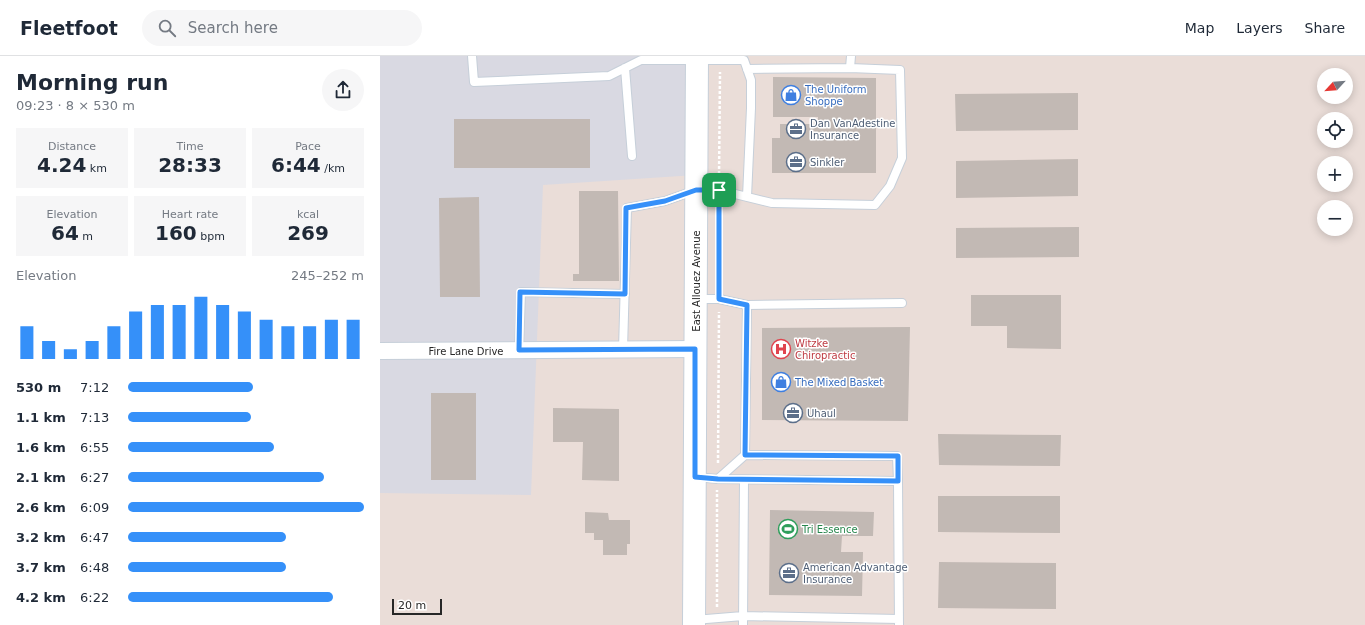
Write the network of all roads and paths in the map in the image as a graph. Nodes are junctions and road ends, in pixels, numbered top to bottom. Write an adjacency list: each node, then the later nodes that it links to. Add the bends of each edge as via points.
1 (472, 56): 7 (lane, via 474,82 609,76)
2 (851, 56): 8 (lane)
3 (640, 58): 4 (lane); 7 (lane)
4 (697, 58): 6 (lane); 11 (street, East Allouez Avenue)
5 (745, 58): 6 (lane); 9 (lane)
6 (720, 60): 12 (path)
7 (625, 68): 10 (lane)
8 (850, 68): 9 (lane); 13 (lane, via 900,70 902,158 890,186 875,205 772,203)
9 (747, 69): 13 (lane, via 751,80 751,108)
10 (632, 156)
11 (696, 190): 12 (lane); 14 (lane, via 665,201 626,208); 15 (street, East Allouez Avenue)
12 (719, 190): 13 (lane); 16 (path)
13 (747, 197)
14 (625, 294): 20 (lane, via 520,292); 21 (lane)
15 (696, 299): 16 (lane); 19 (street, East Allouez Avenue)
16 (719, 299): 18 (lane); 25 (path)
17 (902, 304): 18 (lane)
18 (747, 305): 23 (lane)
19 (695, 349): 21 (street, Fire Lane Drive); 24 (street, East Allouez Avenue)
20 (519, 350): 21 (street, Fire Lane Drive); 22 (street, Fire Lane Drive)
21 (623, 350)
22 (380, 351)
23 (745, 455): 25 (lane); 27 (lane, via 898,456)
24 (695, 477): 25 (lane); 30 (street, East Allouez Avenue)
25 (718, 479): 26 (lane); 29 (path)
26 (744, 480): 27 (lane); 28 (lane)
27 (898, 481): 31 (lane)
28 (743, 616): 29 (lane); 31 (lane); 32 (lane)
29 (717, 620): 30 (lane)
30 (694, 622)
31 (899, 622)
32 (743, 625)

